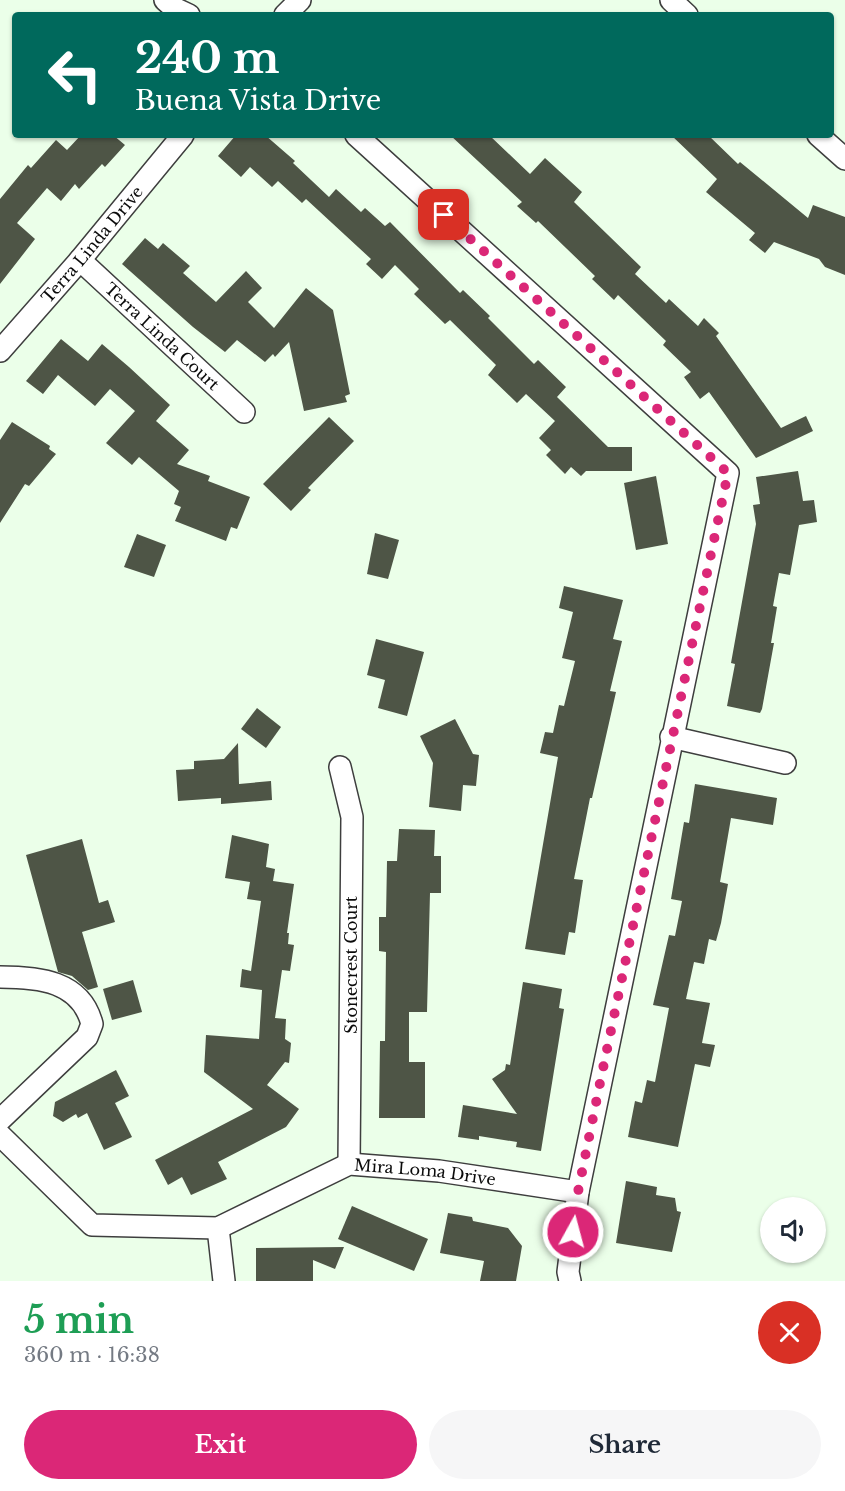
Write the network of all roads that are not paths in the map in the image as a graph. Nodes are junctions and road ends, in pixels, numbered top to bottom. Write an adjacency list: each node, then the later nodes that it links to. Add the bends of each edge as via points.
1 (165, 0): 4 (street)
2 (300, 0): 5 (street)
3 (671, 0): 6 (street)
4 (183, 12)
5 (288, 12)
6 (684, 12)
7 (181, 138): 11 (street, Terra Linda Drive)
8 (359, 138): 14 (street, via 728,473)
9 (821, 138): 10 (street)
10 (845, 159)
11 (80, 260): 12 (street, Terra Linda Drive); 13 (street, Terra Linda Court)
12 (0, 351)
13 (244, 412)
14 (671, 737): 15 (street); 21 (street)
15 (785, 762)
16 (340, 767): 20 (street, Stonecrest Court, via 352,817)
17 (0, 977): 18 (street, via 36,979 67,988 83,1000 92,1024 87,1037)
18 (0, 1120)
19 (0, 1135): 22 (street, Mira Loma Drive, via 92,1225)
20 (349, 1164): 21 (street, Mira Loma Drive, via 439,1171); 22 (street, Mira Loma Drive)
21 (578, 1192): 24 (street)
22 (218, 1228): 23 (street)
23 (224, 1281)
24 (570, 1281)

